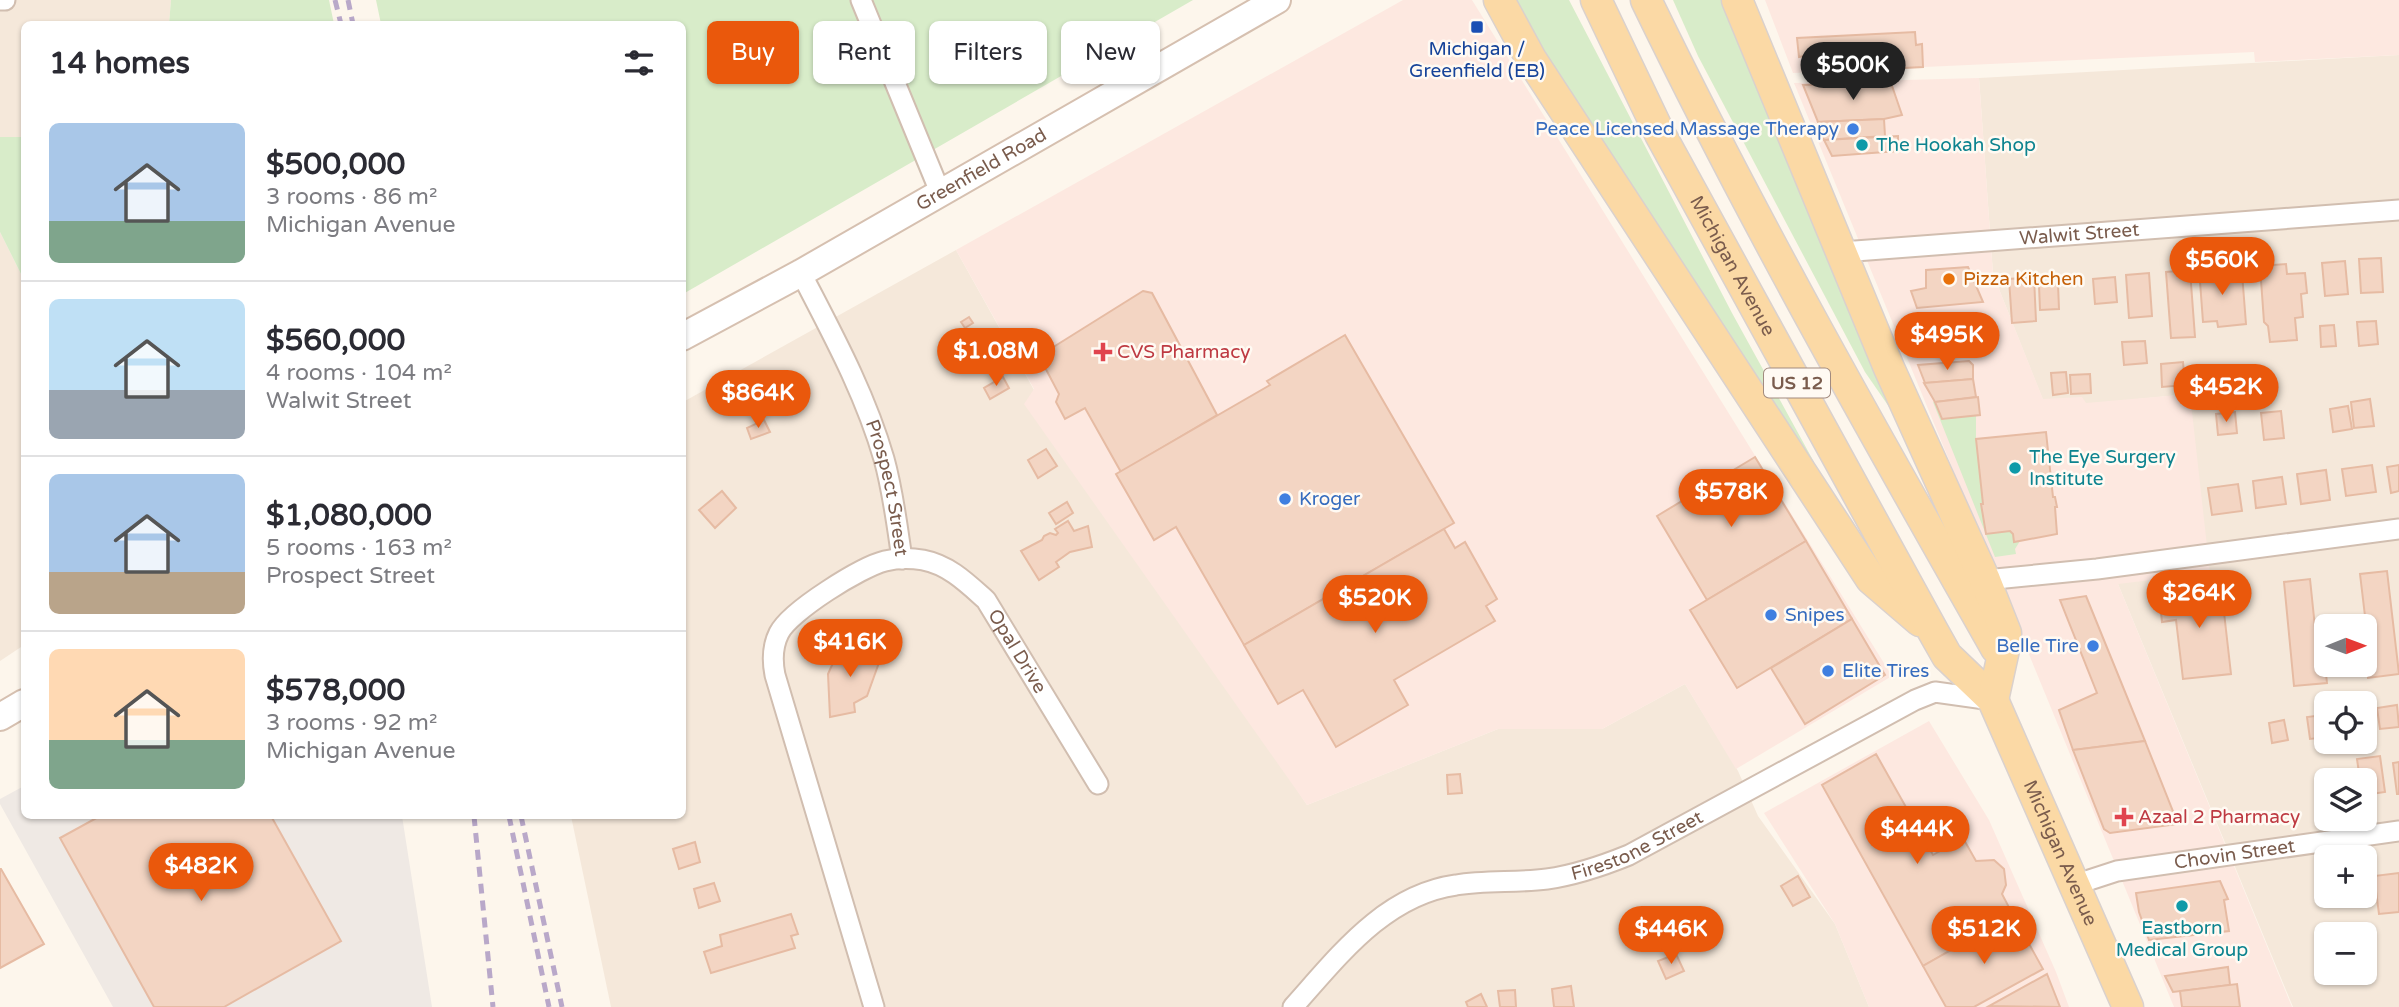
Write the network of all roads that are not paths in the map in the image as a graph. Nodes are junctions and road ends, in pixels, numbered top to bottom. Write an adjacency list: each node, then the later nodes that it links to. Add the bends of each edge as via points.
1 (861, 0): 7 (street)
2 (1277, 0): 7 (main road, Greenfield Road)
3 (1499, 0): 15 (main road, via 1531,59 1871,579)
4 (1596, 0): 15 (main road, Michigan Avenue / US 12, via 1660,134)
5 (1646, 0): 16 (main road, US 12, via 1821,340)
6 (1737, 0): 9 (main road)
7 (940, 192): 10 (main road, Greenfield Road)
8 (2399, 210): 9 (street, Walwit Street)
9 (1842, 252): 14 (main road)
10 (801, 273): 11 (main road, Greenfield Road); 13 (street, Prospect Street, via 850,366 877,436 893,496)
11 (686, 335)
12 (2399, 529): 14 (street)
13 (902, 559): 20 (street, Opal Drive, via 938,564 986,600); 23 (street, Prospect Street, via 868,567 795,613 779,633 772,660)
14 (1984, 580): 16 (main road, via 2006,633)
15 (1934, 633): 17 (main road, Michigan Avenue / US 12, via 1947,656)
16 (2001, 658): 17 (main road)
17 (1993, 700): 22 (main road, Michigan Avenue / US 12); 24 (street, Firestone Street, via 1935,692 1915,700 1629,855 1593,869 1544,879 1455,885 1414,898 1365,929)
18 (21, 705): 19 (main road)
19 (0, 717)
20 (1098, 784)
21 (2399, 831): 22 (street, Chovin Street, via 2117,871)
22 (2074, 885): 25 (main road, Michigan Avenue / US 12)
23 (874, 1007)
24 (1293, 1007)
25 (2128, 1007)

